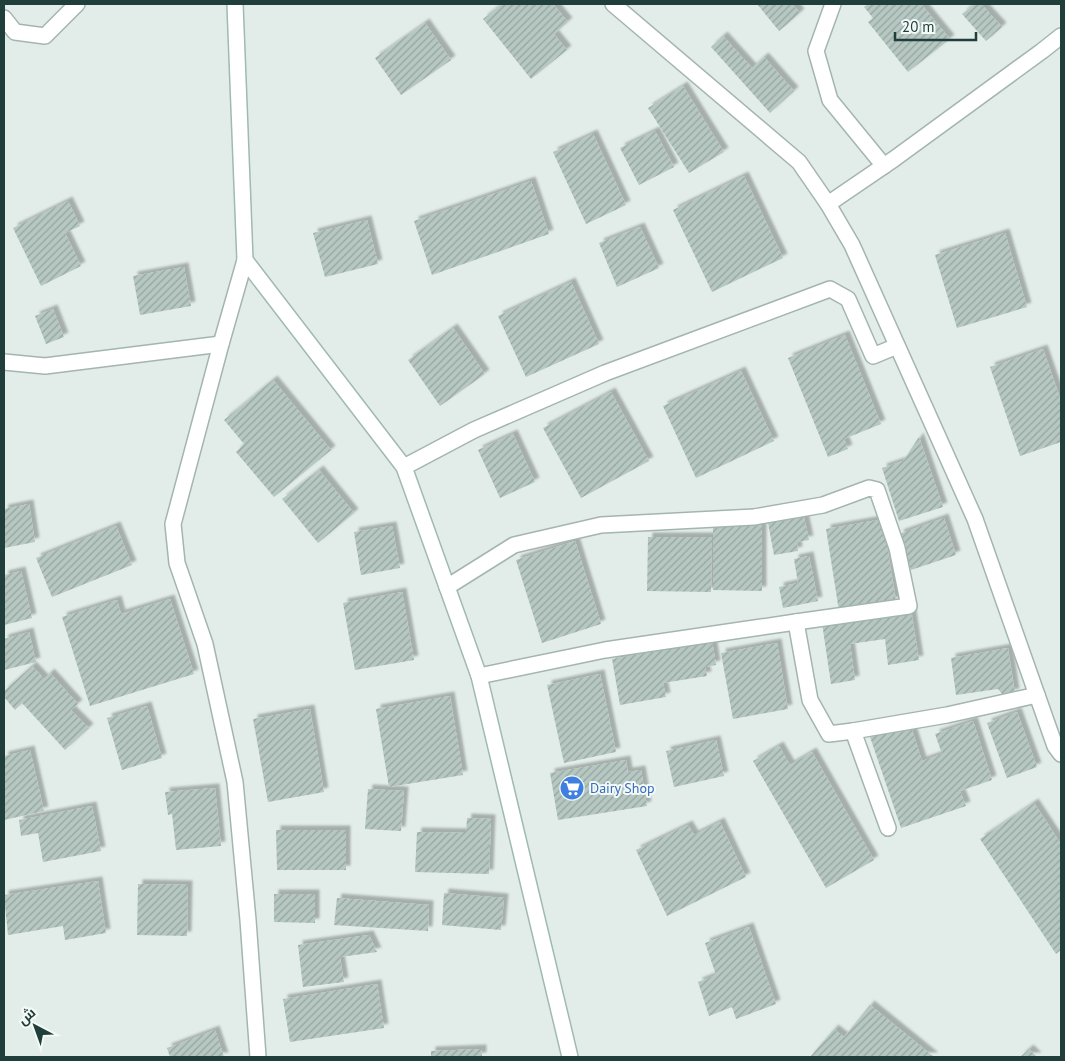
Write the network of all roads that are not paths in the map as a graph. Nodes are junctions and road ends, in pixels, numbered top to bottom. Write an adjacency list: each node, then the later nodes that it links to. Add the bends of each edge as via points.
1 (77, 4): 5 (street, via 45,36 15,32)
2 (235, 4): 9 (street)
3 (613, 4): 8 (street, via 799,162)
4 (833, 4): 7 (street, via 816,51 830,100)
5 (4, 18)
6 (1061, 36): 7 (street)
7 (884, 166): 8 (street)
8 (828, 204): 11 (street, via 852,245)
9 (245, 260): 10 (street); 13 (street)
10 (220, 344): 12 (street, via 44,366); 21 (street, via 173,524 177,563 205,644 234,782)
11 (897, 346): 13 (street, via 873,356 848,299 830,290 605,373 474,430); 17 (street, via 975,519)
12 (4, 362)
13 (404, 467): 14 (street)
14 (447, 588): 15 (street, via 514,545 601,525 754,517 822,505 870,488 877,490 897,548 909,606); 16 (street)
15 (796, 622): 16 (street, via 605,650); 18 (street, via 810,700 829,734)
16 (479, 676): 22 (street)
17 (1037, 695): 18 (street); 19 (street)
18 (854, 731): 20 (street)
19 (1061, 754)
20 (888, 828)
21 (258, 1057)
22 (570, 1057)

